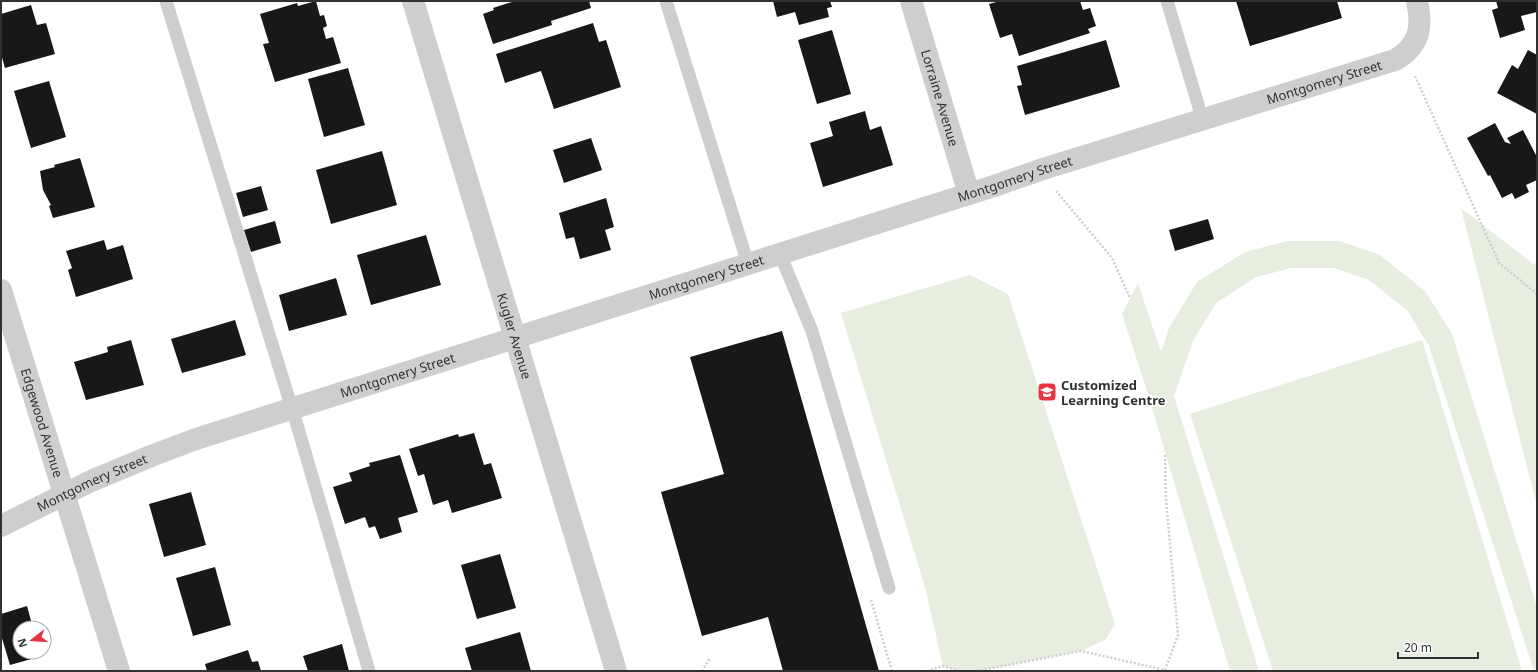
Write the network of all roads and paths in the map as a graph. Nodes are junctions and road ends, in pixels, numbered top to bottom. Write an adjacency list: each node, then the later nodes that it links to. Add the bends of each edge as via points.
1 (166, 1): 17 (lane)
2 (413, 1): 16 (street, Kugler Avenue)
3 (666, 1): 12 (lane)
4 (911, 1): 10 (street, Lorraine Avenue)
5 (1167, 1): 8 (lane)
6 (1417, 1): 8 (street, Montgomery Street, via 1420,21 1415,42 1395,60)
7 (1415, 76): 14 (path, via 1499,263)
8 (1203, 121): 9 (street, Montgomery Street)
9 (1044, 169): 10 (street, Montgomery Street); 15 (path, via 1058,196 1112,258)
10 (969, 194): 11 (street, Montgomery Street)
11 (780, 254): 12 (street, Montgomery Street); 21 (lane, via 812,331)
12 (748, 264): 16 (street, Montgomery Street)
13 (1, 290): 19 (street, Edgewood Avenue)
14 (1537, 294)
15 (1130, 298)
16 (515, 337): 17 (street, Montgomery Street); 25 (street, Kugler Avenue)
17 (292, 408): 19 (street, Montgomery Street, via 151,456); 24 (lane)
18 (1165, 455): 30 (path, via 1166,498 1178,635)
19 (66, 494): 20 (street, Montgomery Street); 23 (street, Edgewood Avenue)
20 (1, 526)
21 (889, 588)
22 (710, 658): 26 (path)
23 (118, 671)
24 (369, 671)
25 (616, 671)
26 (702, 671)
27 (927, 671): 28 (path, via 942,666)
28 (958, 671)
29 (978, 671): 30 (path, via 1081,651)
30 (1164, 671)

